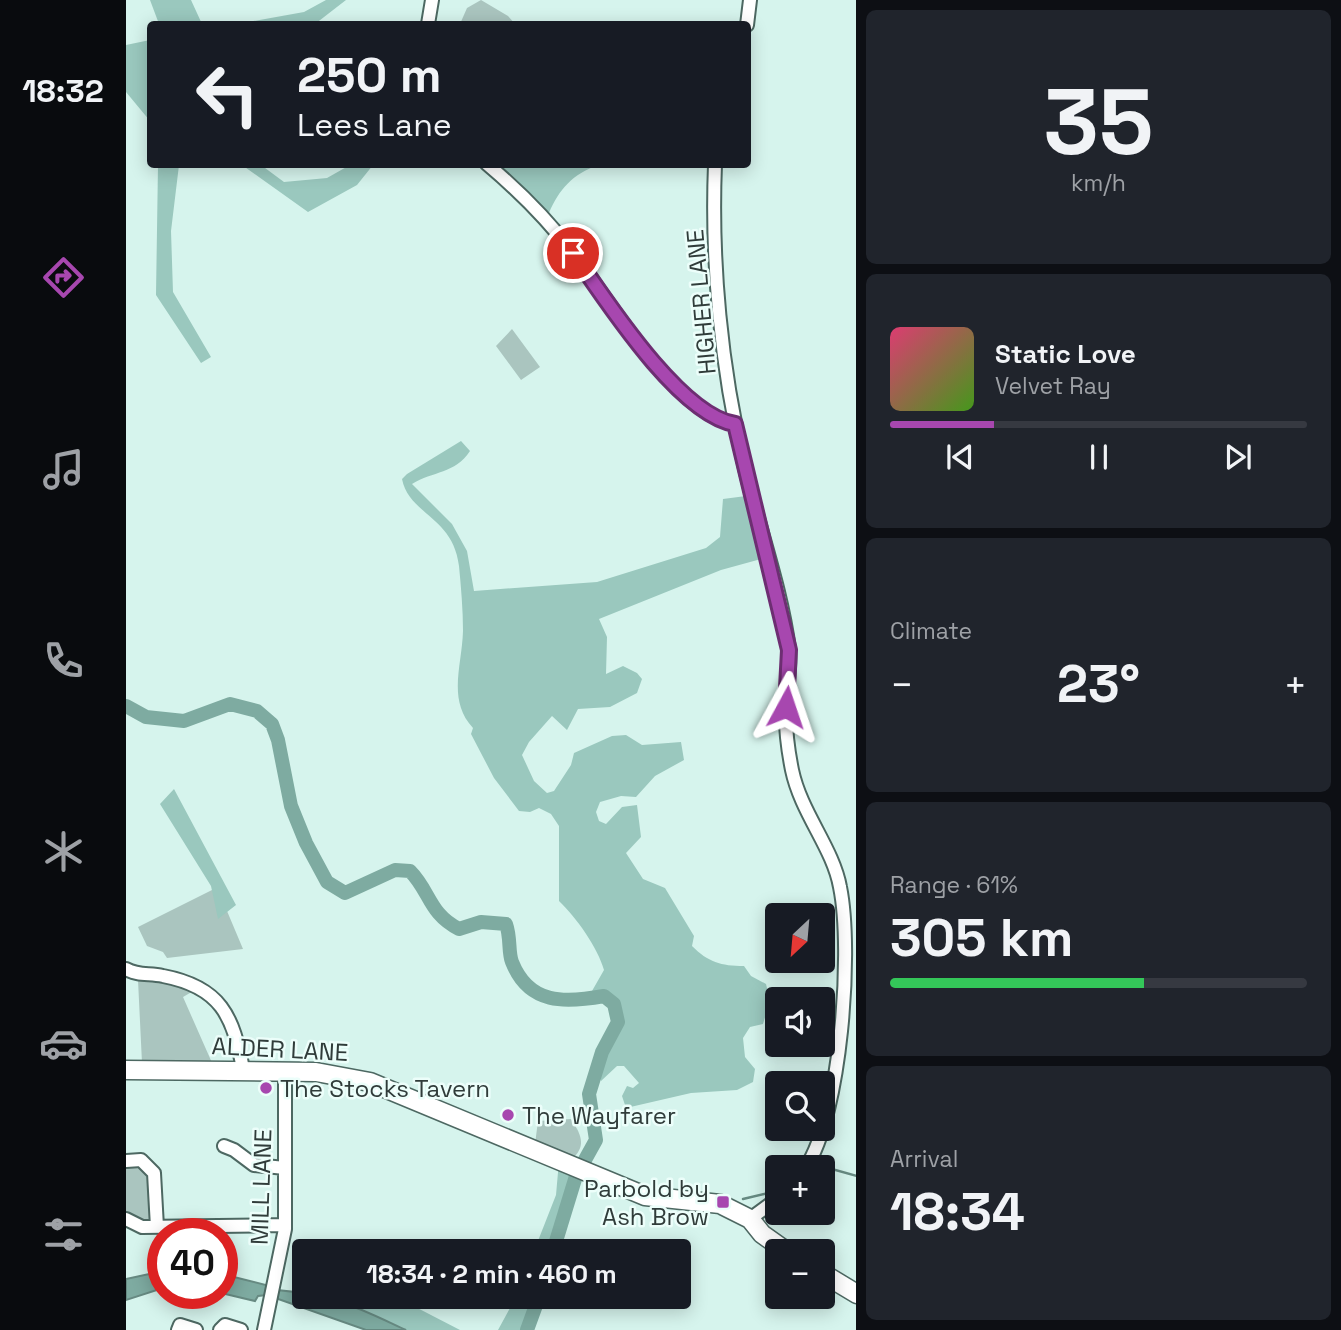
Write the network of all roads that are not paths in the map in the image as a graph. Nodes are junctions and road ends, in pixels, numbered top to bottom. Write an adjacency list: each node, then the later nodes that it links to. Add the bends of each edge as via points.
1 (750, 0): 4 (street)
2 (435, 1): 3 (street)
3 (429, 21)
4 (747, 21)
5 (491, 168): 7 (street, via 542,215 657,368 707,414)
6 (715, 168): 7 (street, HIGHER LANE, via 715,245)
7 (735, 424): 13 (street, HIGHER LANE, via 789,650 786,729 792,771 799,798 840,886 844,922 844,999 832,1093)
8 (126, 969): 9 (street, via 177,980 212,996 227,1012)
9 (243, 1069): 10 (highway, ALDER LANE); 11 (highway, ALDER LANE)
10 (126, 1070)
11 (285, 1070): 15 (street, MILL LANE); 19 (highway, ALDER LANE, via 333,1073 385,1086 652,1198 706,1200)
12 (229, 1151): 15 (street, via 254,1165)
13 (812, 1155)
14 (126, 1161): 17 (street, via 141,1160 154,1173)
15 (285, 1168): 20 (street, MILL LANE)
16 (765, 1208): 19 (street)
17 (156, 1218)
18 (126, 1219): 21 (street)
19 (750, 1219): 23 (highway)
20 (285, 1225): 22 (street); 30 (street, MILL LANE)
21 (147, 1226)
22 (238, 1226)
23 (769, 1239)
24 (835, 1281): 25 (highway)
25 (856, 1294)
26 (178, 1330): 27 (street, via 180,1325)
27 (196, 1330)
28 (220, 1330): 29 (street, via 225,1325)
29 (241, 1330)
30 (264, 1330)

